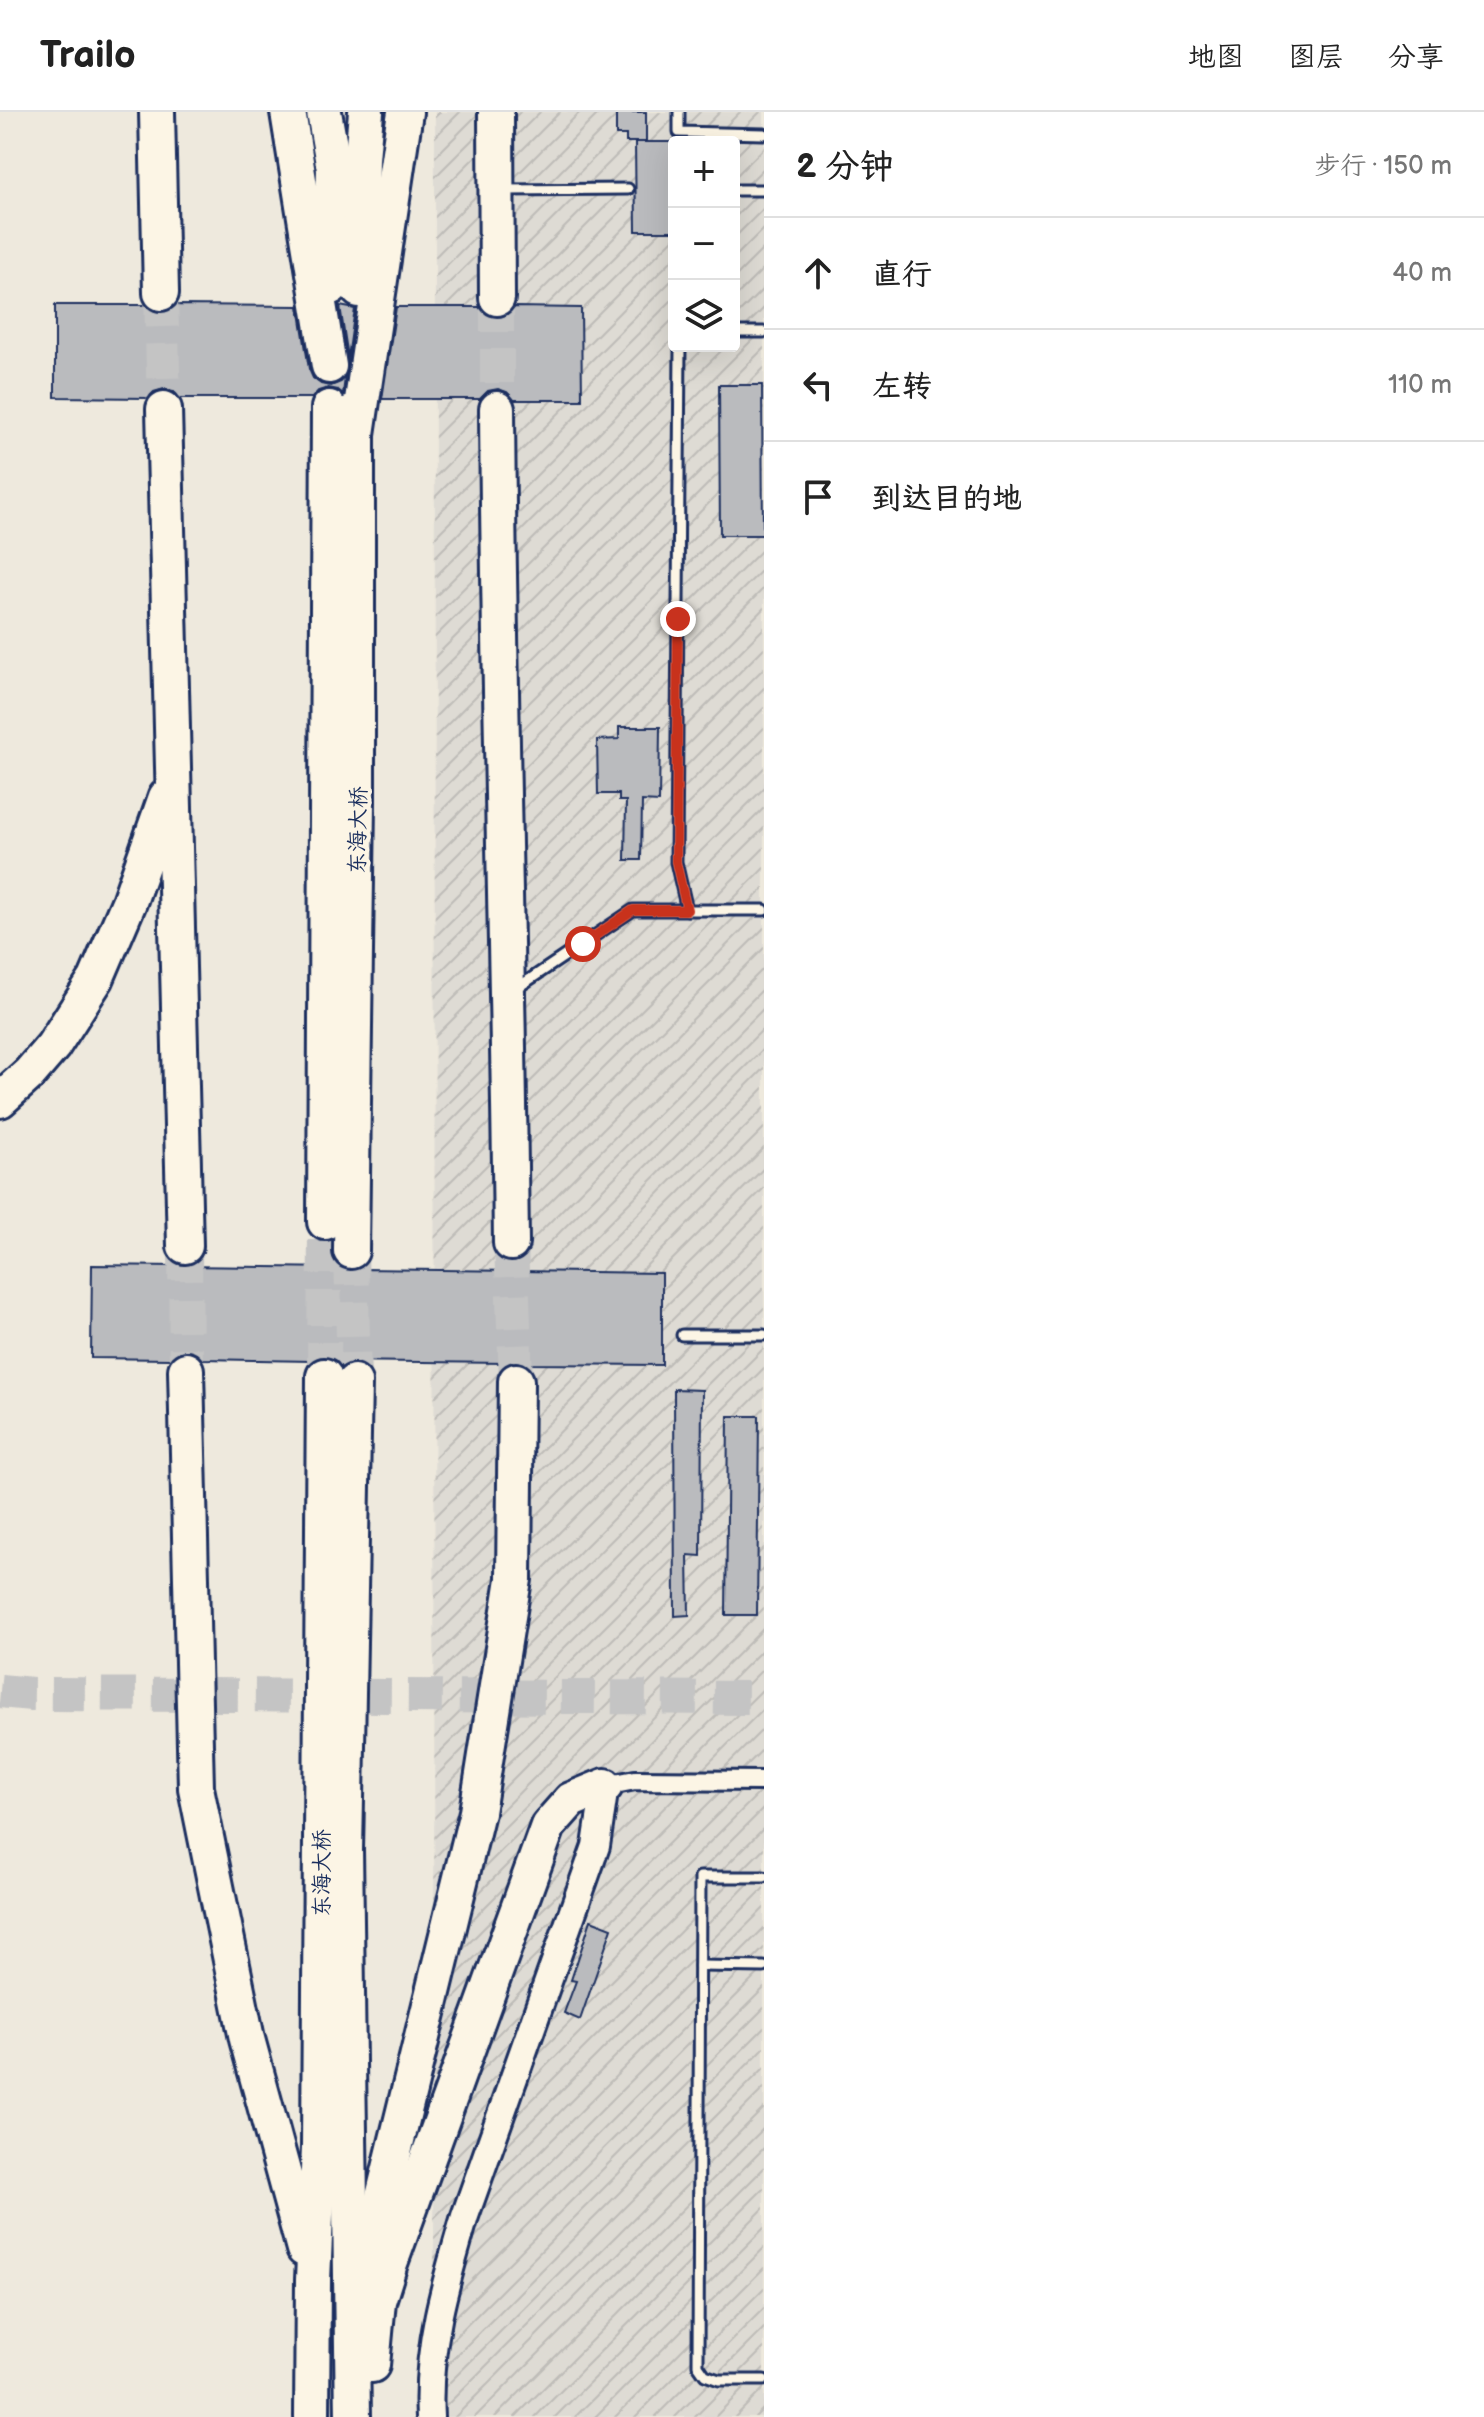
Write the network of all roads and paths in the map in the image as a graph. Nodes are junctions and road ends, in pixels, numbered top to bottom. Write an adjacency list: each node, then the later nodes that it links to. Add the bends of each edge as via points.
1 (157, 112): 13 (highway)
2 (288, 112): 18 (highway)
3 (324, 112): 4 (highway, via 345,289)
4 (366, 112)
5 (405, 112): 21 (highway)
6 (496, 112): 10 (highway)
7 (679, 112): 8 (lane, via 679,132)
8 (764, 134)
9 (628, 189): 10 (lane)
10 (496, 190): 14 (highway)
11 (740, 190): 12 (lane)
12 (764, 190)
13 (161, 293)
14 (497, 298)
15 (740, 332): 16 (lane)
16 (764, 332)
17 (680, 352): 23 (lane, via 676,862)
18 (329, 366)
19 (164, 409): 22 (highway)
20 (497, 409): 25 (highway)
21 (348, 417): 27 (highway, 东海大桥); 30 (highway, 东海大桥, via 357,802)
22 (173, 778): 26 (highway, via 96,979 53,1046); 29 (highway)
23 (687, 910): 24 (lane); 25 (lane, via 633,910)
24 (764, 910)
25 (508, 994): 28 (highway)
26 (0, 1100)
27 (325, 1222)
28 (511, 1243)
29 (185, 1246)
30 (351, 1251)
31 (682, 1335): 32 (lane)
32 (764, 1335)
33 (186, 1370): 40 (highway, via 196,1788 247,2039)
34 (516, 1381): 41 (highway, via 514,1579 477,1812 368,2256)
35 (764, 1781): 36 (street, via 635,1780)
36 (605, 1786): 45 (highway, via 571,1800 548,1826 378,2301); 46 (main road, via 596,1846 447,2276 433,2347)
37 (764, 1877): 38 (lane, via 700,1877)
38 (700, 1966): 39 (lane); 42 (lane, via 698,2365 705,2375 719,2380)
39 (764, 1967)
40 (313, 2280): 41 (highway, 东海大桥, via 339,1379); 43 (highway, 东海大桥)
41 (353, 2371): 44 (highway)
42 (764, 2380)
43 (310, 2417)
44 (353, 2417)
45 (369, 2417)
46 (430, 2417)

